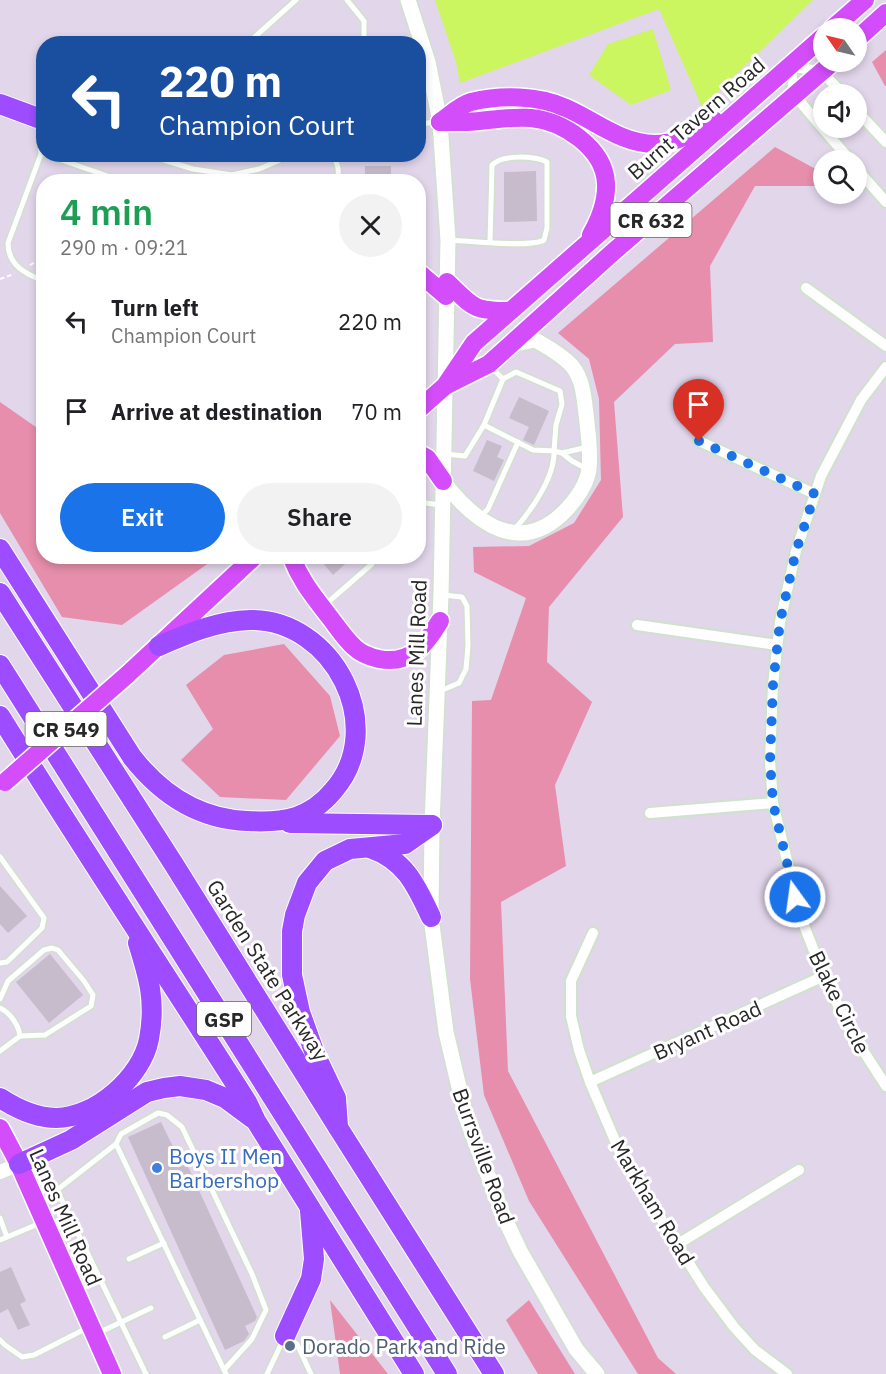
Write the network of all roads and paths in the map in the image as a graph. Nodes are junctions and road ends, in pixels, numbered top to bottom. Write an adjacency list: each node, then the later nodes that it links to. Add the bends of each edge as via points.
1 (296, 0): 8 (lane)
2 (347, 0): 9 (lane, via 364,21)
3 (408, 0): 10 (main road, Lanes Mill Road)
4 (865, 0): 6 (main road)
5 (886, 13): 7 (main road)
6 (844, 18)
7 (867, 30)
8 (256, 36)
9 (363, 36)
10 (420, 36)
11 (813, 46): 13 (main road, Burnt Tavern Road / CR 632)
12 (426, 56): 20 (main road, Lanes Mill Road)
13 (790, 66): 14 (street); 16 (street); 18 (main road, Burnt Tavern Road / CR 632)
14 (813, 67)
15 (821, 72): 16 (main road, Burnt Tavern Road / CR 632)
16 (795, 96): 24 (street); 44 (main road, Burnt Tavern Road / CR 632)
17 (0, 104): 19 (highway)
18 (740, 110): 20 (main road, via 711,121 694,133 656,144 611,133 567,108 531,98 469,103); 36 (main road, Burnt Tavern Road / CR 632)
19 (36, 117)
20 (440, 122): 22 (lane); 34 (main road, Lanes Mill Road); 36 (main road, via 510,116 534,118 554,123 578,137 598,162 606,180 601,217)
21 (867, 122): 23 (street)
22 (426, 123)
23 (886, 142)
24 (841, 150)
25 (40, 162): 39 (lane, via 8,243 15,265)
26 (66, 162): 29 (lane)
27 (170, 162): 30 (lane)
28 (275, 162): 31 (lane)
29 (102, 174)
30 (226, 174)
31 (236, 174)
32 (867, 180): 33 (street)
33 (886, 202)
34 (448, 240): 35 (lane); 42 (main road, Lanes Mill Road)
35 (490, 242): 35 (lane, via 544,240 547,162 539,158 503,159 492,165)
36 (588, 242): 43 (main road, Burnt Tavern Road / CR 632)
37 (10, 276): 40 (path)
38 (426, 277): 42 (main road)
39 (36, 278)
40 (0, 279)
41 (806, 288): 45 (street)
42 (446, 289): 43 (main road, via 484,311); 49 (main road, Lanes Mill Road)
43 (510, 311): 49 (main road, Burnt Tavern Road / CR 632, via 474,343)
44 (509, 346): 46 (main road, Burnt Tavern Road); 54 (main road, via 535,340 572,366 584,396)
45 (886, 346)
46 (489, 364): 48 (lane); 49 (main road, Burnt Tavern Road)
47 (886, 367): 61 (street, Blake Circle, via 861,400)
48 (502, 379): 51 (lane); 55 (lane, via 516,372 560,391 562,404)
49 (445, 386): 50 (main road, Burnt Tavern Road); 57 (main road, Lanes Mill Road)
50 (426, 403)
51 (484, 425): 53 (lane); 57 (lane, via 465,456)
52 (699, 441): 61 (street)
53 (518, 442): 55 (lane, via 533,450); 64 (lane, via 488,509)
54 (589, 446): 56 (lane); 59 (main road)
55 (554, 451): 56 (lane); 65 (lane, via 554,461 536,501)
56 (562, 453): 59 (lane)
57 (444, 454): 60 (main road, Lanes Mill Road)
58 (426, 457): 60 (main road)
59 (589, 470): 65 (main road, via 575,501 551,523 536,530)
60 (443, 480): 63 (main road, Lanes Mill Road); 64 (main road, via 459,502)
61 (815, 494): 75 (street, Blake Circle, via 796,551)
62 (426, 503): 63 (lane)
63 (443, 506): 71 (main road, Lanes Mill Road)
64 (478, 518): 65 (main road)
65 (511, 533)
66 (0, 549): 83 (highway, via 146,774 186,806 236,821)
67 (246, 564): 76 (main road, CR 549)
68 (294, 564): 72 (main road, via 300,579)
69 (372, 564): 72 (lane)
70 (0, 593): 101 (highway, Garden State Parkway / GSP)
71 (441, 594): 73 (main road, Lanes Mill Road); 78 (lane, via 462,597 467,606 468,646 466,669 459,683)
72 (322, 608): 73 (main road, via 355,649 372,658 391,661 418,651)
73 (440, 621): 78 (main road, Lanes Mill Road)
74 (637, 625): 75 (street)
75 (777, 645): 81 (street, Blake Circle, via 770,761)
76 (159, 646): 80 (main road, CR 549, bridge); 83 (highway, via 223,622 253,620 300,634 336,667 353,704 357,728 348,768 325,800 307,813)
77 (0, 665): 127 (highway, GSP)
78 (438, 692): 84 (main road, Lanes Mill Road)
79 (0, 716): 88 (highway)
80 (2, 784)
81 (773, 803): 82 (street); 91 (street, Blake Circle, via 801,918)
82 (650, 813)
83 (272, 822): 84 (highway)
84 (432, 825): 85 (highway, via 405,844); 87 (main road, Lanes Mill Road)
85 (370, 848): 87 (highway, via 383,852 405,869); 101 (highway, via 343,851 325,861 307,883 292,931 292,975 300,1012 336,1098)
86 (0, 857): 90 (lane, via 44,918 42,928 7,962)
87 (431, 917): 129 (main road, Burrsville Road, via 446,1032 476,1145 520,1251 576,1349)
88 (129, 918): 98 (highway, via 150,981 152,1013 148,1042 135,1070 120,1089 80,1114 42,1116); 99 (highway)
89 (593, 933): 96 (street, Markham Road, via 571,981 571,1016)
90 (0, 963)
91 (824, 976): 96 (street, Bryant Road); 97 (street, Blake Circle, via 848,1027)
92 (0, 999): 94 (lane, via 8,981 44,950 52,948 58,950 93,995 91,1006 45,1035)
93 (0, 1008): 94 (lane, via 19,1028)
94 (20, 1036): 95 (lane)
95 (0, 1052)
96 (590, 1082): 112 (street, Markham Road, via 622,1157)
97 (886, 1086)
98 (0, 1098)
99 (256, 1121): 103 (highway, via 225,1098 206,1090 164,1088 147,1092 71,1140); 106 (highway)
100 (0, 1128): 103 (main road, Lanes Mill Road)
101 (339, 1129): 128 (highway, Garden State Parkway / GSP)
102 (116, 1144): 111 (lane); 116 (lane, via 57,1190); 121 (lane, via 121,1134 141,1121 158,1113 167,1115 182,1127 201,1164 266,1310 252,1340)
103 (19, 1164): 105 (street); 108 (main road, Lanes Mill Road)
104 (799, 1170): 112 (street)
105 (0, 1172)
106 (309, 1206): 118 (highway, via 314,1259 311,1279); 126 (highway)
107 (0, 1218): 109 (lane)
108 (44, 1221): 109 (lane); 117 (main road, Lanes Mill Road)
109 (7, 1237): 110 (lane)
110 (0, 1240)
111 (164, 1244): 113 (lane); 115 (lane)
112 (678, 1244): 130 (street, Markham Road, via 734,1327 755,1350)
113 (129, 1259)
114 (151, 1308): 116 (lane)
115 (200, 1320): 119 (lane); 121 (lane)
116 (121, 1323): 117 (lane); 123 (lane)
117 (92, 1331): 120 (lane, via 22,1357); 122 (main road, Lanes Mill Road)
118 (285, 1336): 124 (lane); 125 (lane, via 297,1344)
119 (165, 1337)
120 (0, 1340)
121 (225, 1372)
122 (112, 1374)
123 (146, 1374)
124 (267, 1374)
125 (311, 1374)
126 (414, 1374)
127 (447, 1374)
128 (494, 1374)
129 (597, 1374)
130 (788, 1374)

